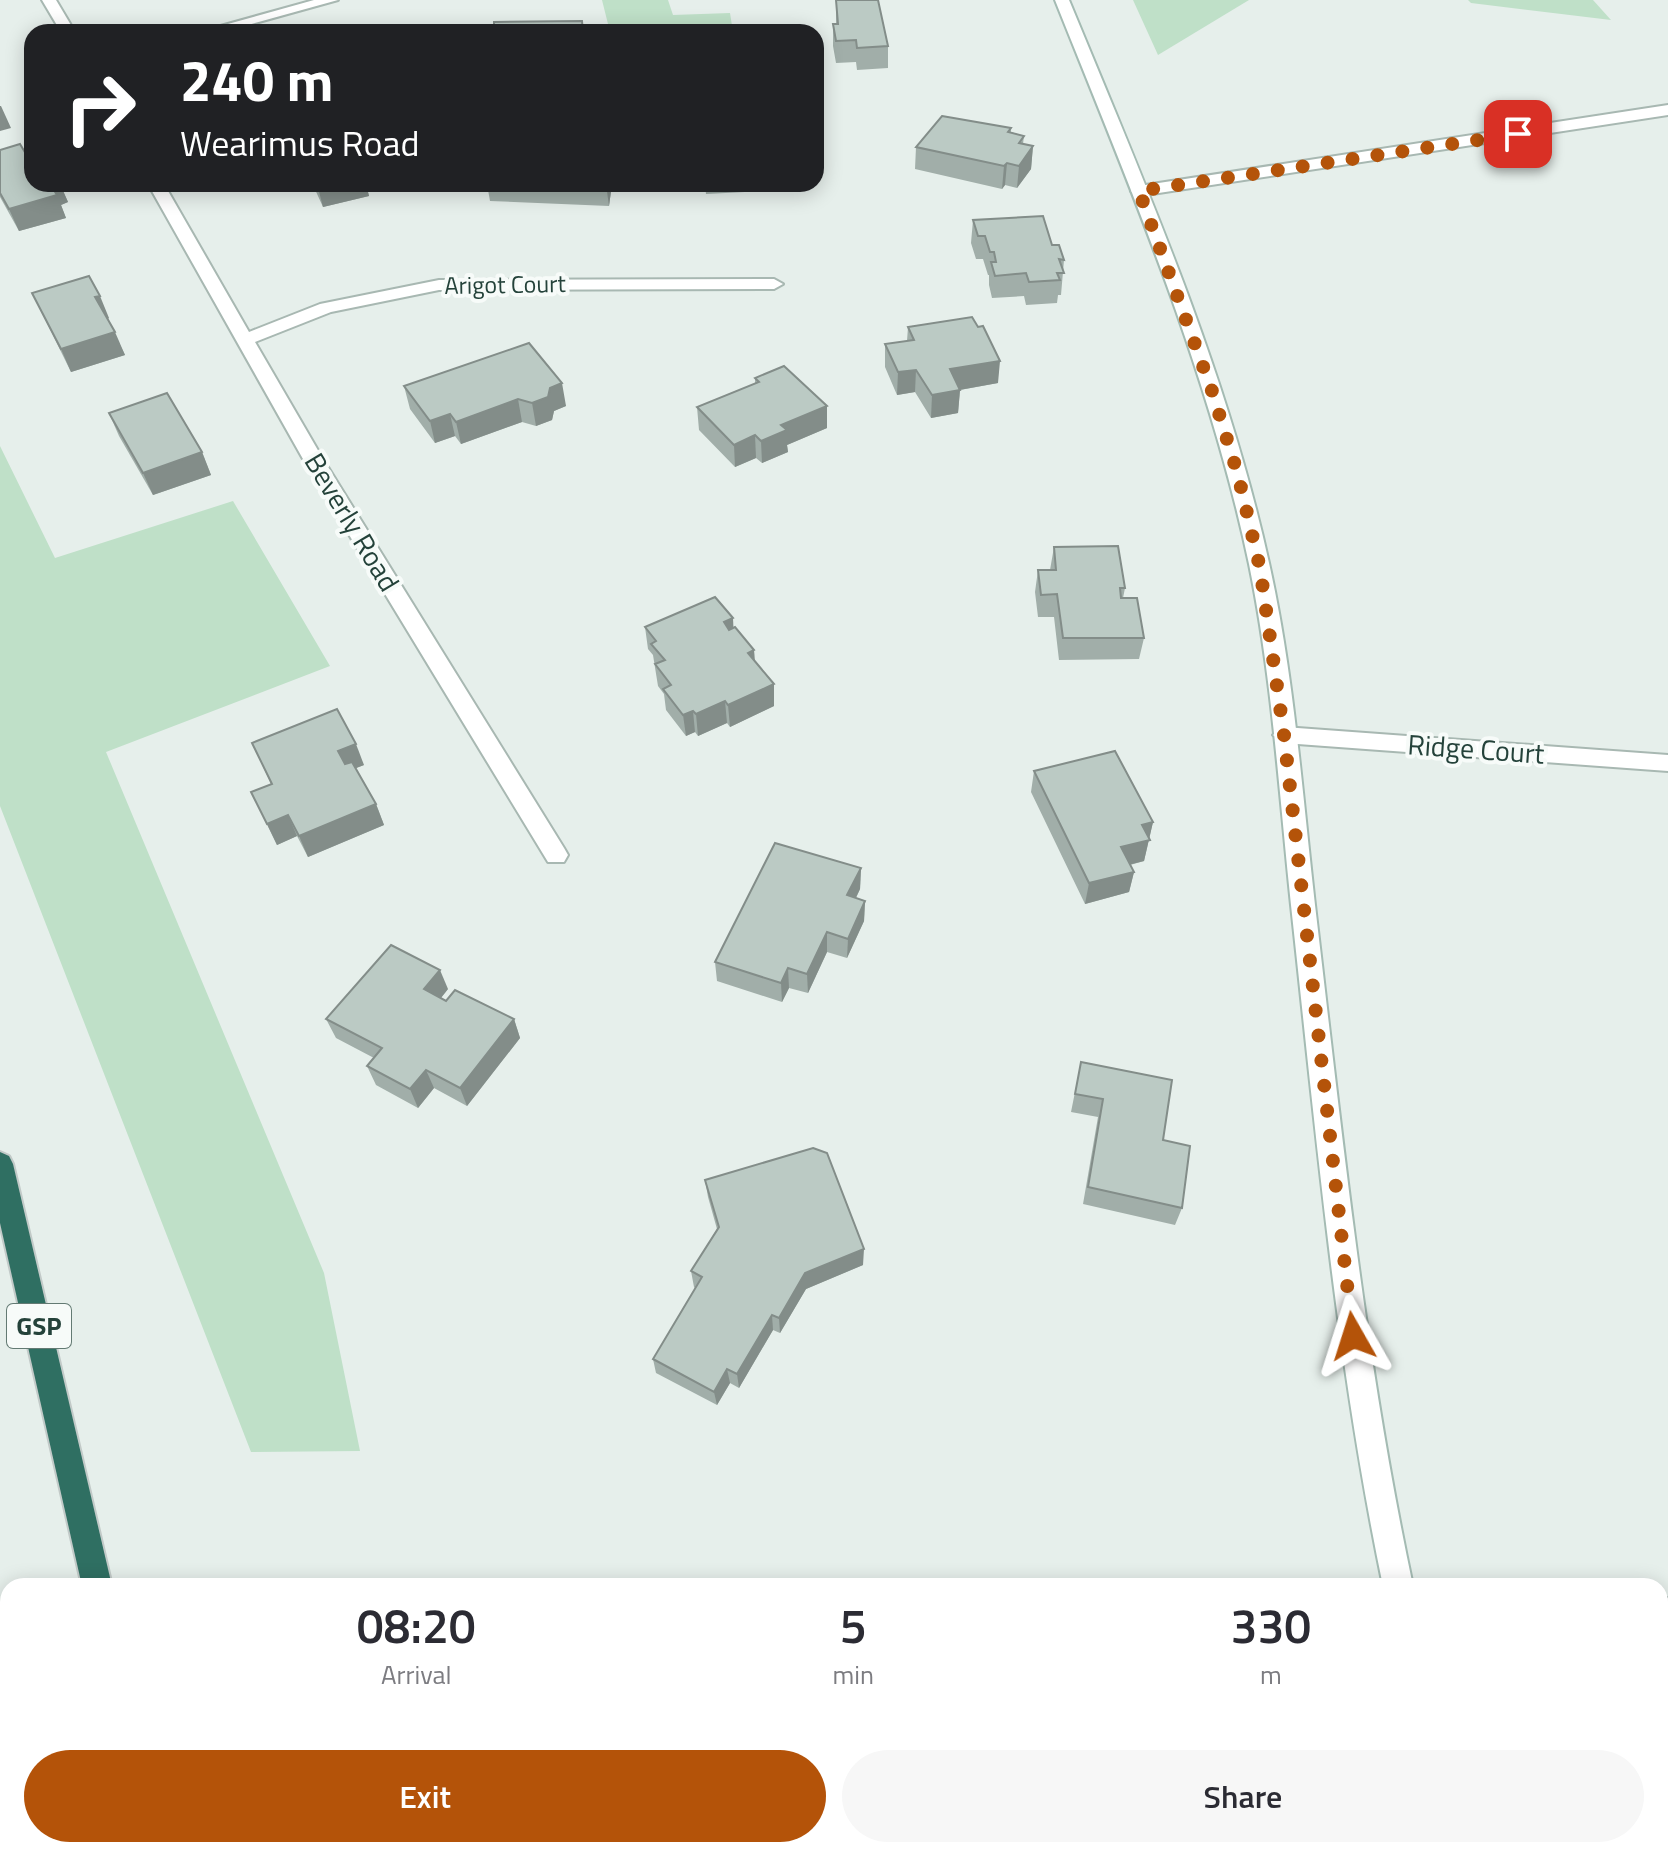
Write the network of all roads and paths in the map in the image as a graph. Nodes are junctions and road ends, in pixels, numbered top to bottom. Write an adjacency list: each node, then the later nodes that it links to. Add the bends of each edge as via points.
1 (49, 0): 4 (street)
2 (331, 0): 5 (street)
3 (1062, 0): 7 (street)
4 (63, 24)
5 (237, 24)
6 (1668, 110): 7 (street)
7 (1139, 191): 11 (street, via 1238,475 1260,568)
8 (161, 192): 10 (street, Beverly Road)
9 (774, 284): 10 (street, Arigot Court, via 439,285 326,308)
10 (245, 340): 13 (street, Beverly Road)
11 (1284, 735): 12 (street, Ridge Court); 16 (street, via 1356,1366)
12 (1668, 763)
13 (556, 855)
14 (0, 1164): 15 (highway, GSP)
15 (95, 1578)
16 (1396, 1578)

